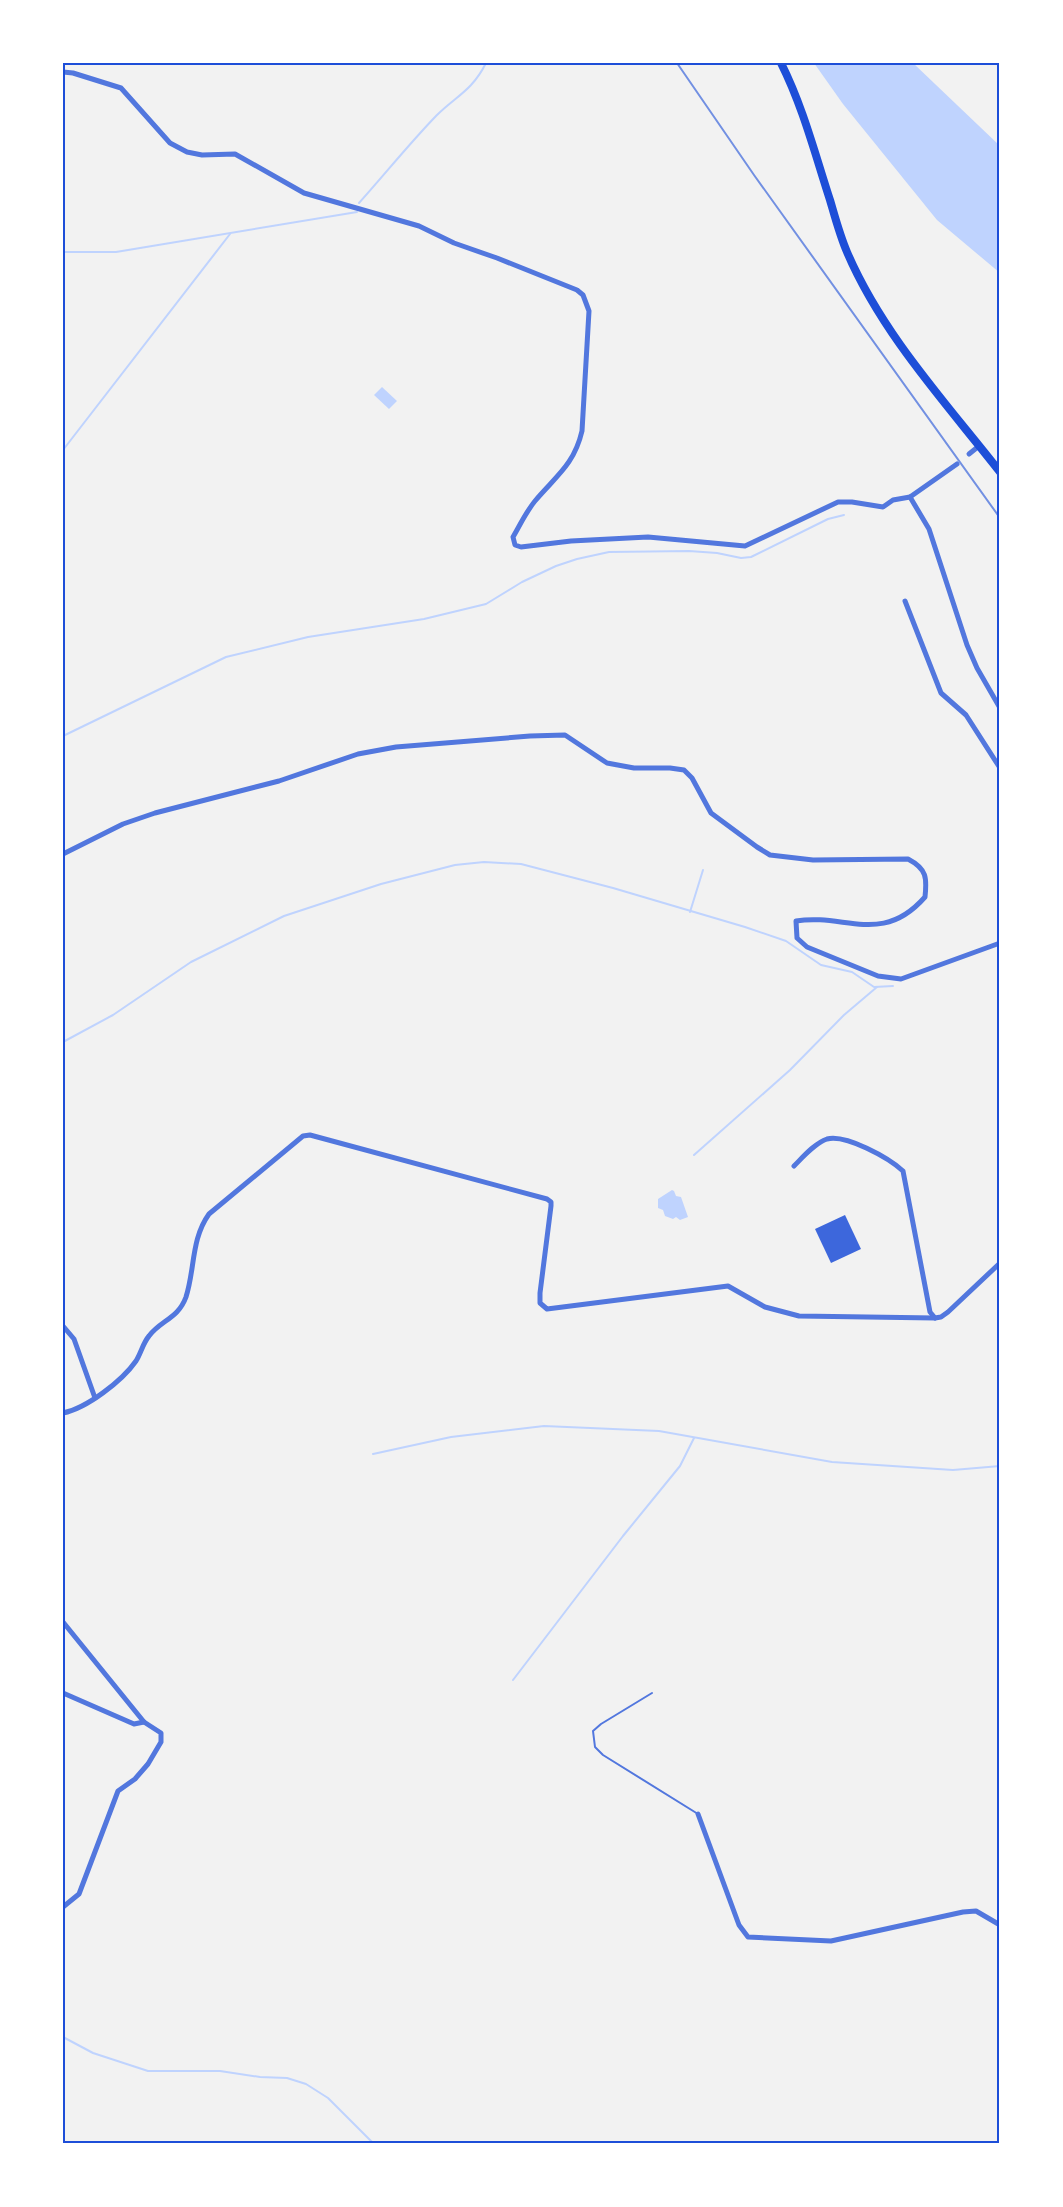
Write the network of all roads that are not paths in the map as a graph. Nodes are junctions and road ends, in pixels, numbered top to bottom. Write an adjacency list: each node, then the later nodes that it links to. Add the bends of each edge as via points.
1 (781, 63): 3 (main road, via 809,130 853,265 886,323)
2 (63, 72): 7 (street, via 121,88 170,143 187,152 235,154 304,193 419,226 583,295 588,311 579,445 564,471 525,515 513,537 515,545 648,537 745,546 838,502 883,507 893,500)
3 (979, 446): 4 (street); 6 (main road)
4 (969, 454)
5 (957, 464): 7 (street)
6 (1000, 472)
7 (910, 497): 9 (street, via 928,529 970,652)
8 (905, 602): 10 (street, via 941,693 966,715)
9 (1000, 708)
10 (1000, 768)
11 (63, 854): 12 (street, via 145,816 279,781 358,754 396,747 564,735 607,763 684,770 711,813 770,855 813,860 908,859 924,872 925,897 890,922 856,926 796,921 797,938 807,947 878,976 901,979)
12 (1000, 943)
13 (794, 1166): 15 (street, via 824,1140 833,1138 880,1154 903,1171 930,1312)
14 (1000, 1263): 15 (street, via 948,1312)
15 (935, 1318): 17 (street, via 799,1316 765,1307 728,1286 547,1309 540,1303 551,1206 547,1199 310,1135 299,1138 209,1214 197,1237 180,1311 149,1335 137,1360)
16 (63, 1326): 17 (street, via 74,1339)
17 (95, 1398): 18 (street)
18 (63, 1413)
19 (63, 1622): 22 (street)
20 (63, 1693): 22 (street, via 134,1724)
21 (652, 1693): 23 (lane, via 593,1731 595,1747)
22 (144, 1722): 24 (street, via 161,1733 160,1742 148,1764 118,1791 79,1894)
23 (698, 1814): 25 (street, via 739,1925 748,1937 831,1941 976,1911)
24 (63, 1907)
25 (1000, 1925)

